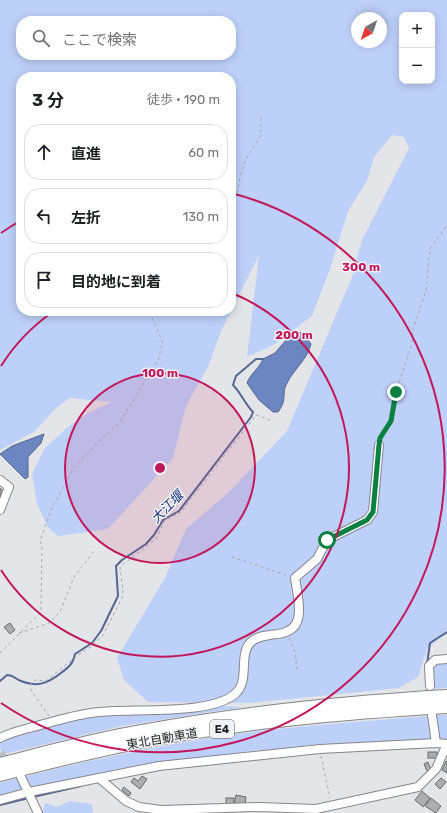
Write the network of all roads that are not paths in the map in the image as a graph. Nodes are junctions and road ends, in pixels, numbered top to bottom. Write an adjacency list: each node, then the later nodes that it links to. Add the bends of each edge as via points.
1 (379, 445): 9 (street, via 373,512 367,520 327,540 317,559 295,578 298,616 294,628 288,632 260,637 247,646 242,683 236,693 218,703 200,707 91,712)
2 (0, 480): 3 (street, via 10,487)
3 (0, 510)
4 (447, 659): 5 (street, via 435,660 429,666)
5 (430, 686)
6 (447, 696): 12 (highway, 東北自動車道 / E4, via 323,706 220,718 141,731)
7 (447, 707): 13 (highway, 東北自動車道 / E4, via 321,717 222,729 135,743)
8 (432, 716): 10 (street)
9 (0, 738)
10 (436, 743): 11 (street); 15 (street, via 320,749 159,766)
11 (447, 744): 15 (street, via 436,769 418,787 331,807 300,809 259,806 160,810 139,807 126,801)
12 (0, 764)
13 (0, 775)
14 (21, 777): 16 (street)
15 (99, 778): 16 (street)
16 (28, 792): 17 (street); 18 (street)
17 (0, 800)
18 (38, 813)

